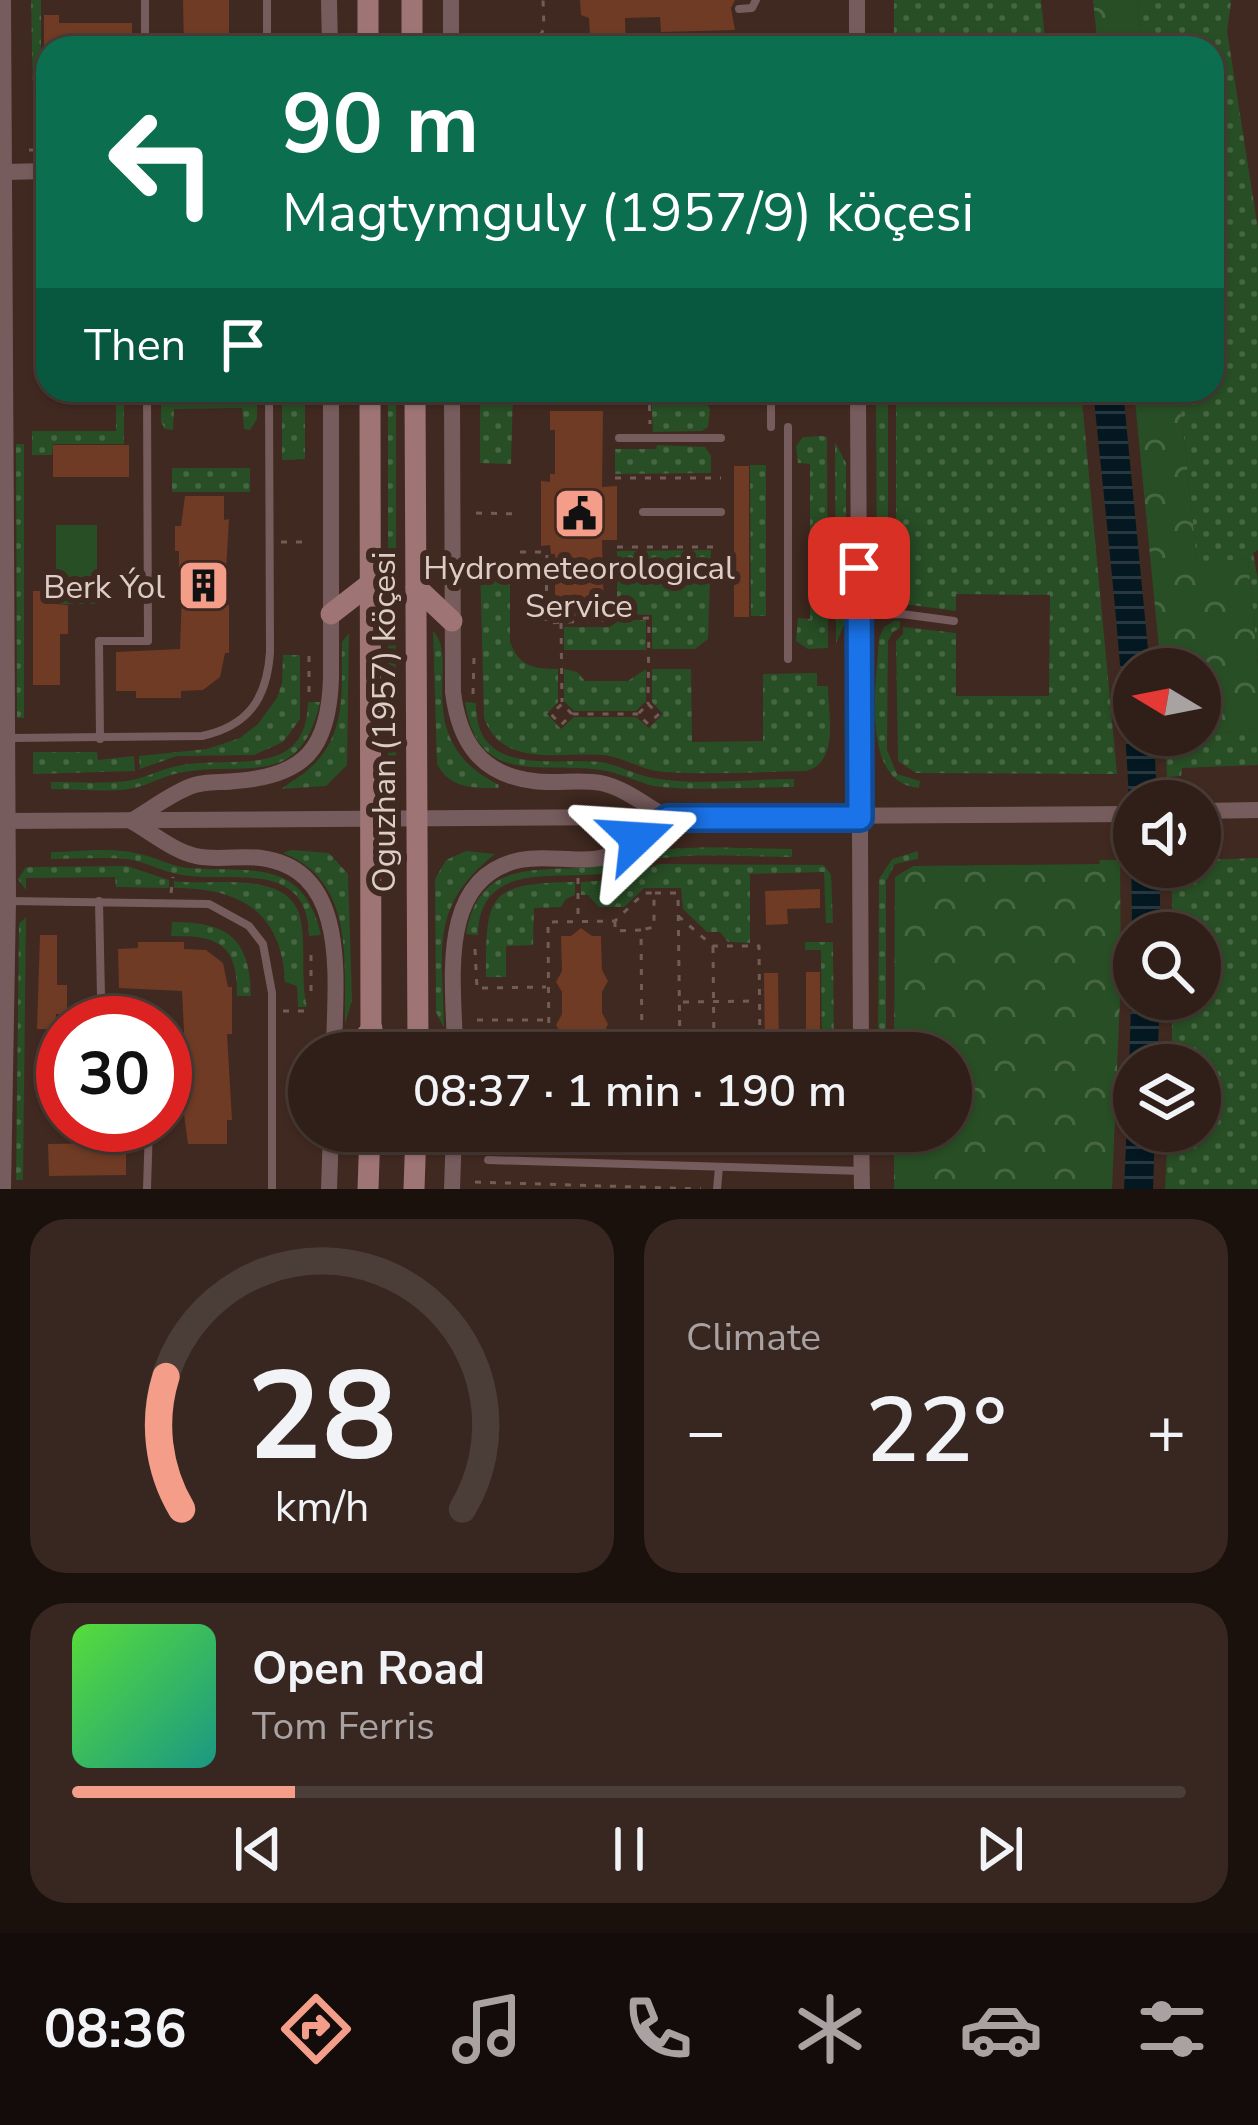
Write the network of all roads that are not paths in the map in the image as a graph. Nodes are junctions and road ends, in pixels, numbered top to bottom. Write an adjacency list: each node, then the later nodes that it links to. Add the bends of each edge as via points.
1 (3, 0): 19 (street)
2 (145, 0): 11 (lane)
3 (267, 0): 12 (lane)
4 (329, 0): 13 (street)
5 (368, 0): 14 (main road)
6 (412, 0): 15 (main road)
7 (451, 0): 16 (street)
8 (756, 0): 10 (lane)
9 (857, 0): 17 (street)
10 (739, 10)
11 (145, 36)
12 (267, 36)
13 (329, 36)
14 (368, 36)
15 (412, 36)
16 (451, 36)
17 (857, 36)
18 (36, 171): 19 (street)
19 (4, 172): 34 (street)
20 (147, 402): 43 (lane, via 148,640 99,641)
21 (269, 402): 43 (lane, via 269,674 251,713 202,736)
22 (331, 402): 37 (street)
23 (370, 402): 35 (main road, Oguzhan (1957) köçesi)
24 (415, 402): 36 (main road, Oguzhan (1957) köçesi)
25 (452, 402): 39 (street)
26 (771, 402): 28 (lane)
27 (858, 402): 38 (street)
28 (771, 427)
29 (788, 427): 41 (lane)
30 (620, 438): 31 (lane)
31 (721, 438)
32 (643, 512): 33 (lane)
33 (721, 512)
34 (1, 528): 42 (street)
35 (371, 583): 37 (main road); 49 (main road, Oguzhan (1957) köçesi)
36 (416, 587): 39 (main road); 50 (main road, Oguzhan (1957) köçesi)
37 (331, 614): 52 (street, via 327,721 314,749 288,771 191,785)
38 (859, 615): 40 (lane); 48 (street)
39 (452, 621): 47 (street, via 456,718 481,759 534,781 604,783)
40 (954, 621)
41 (788, 659)
42 (7, 739): 43 (lane); 51 (street)
43 (100, 739)
44 (1258, 809): 45 (street)
45 (1221, 811)
46 (1113, 815): 48 (street)
47 (668, 818): 48 (street); 50 (street); 61 (street, via 605,857 515,861 486,874 456,926)
48 (860, 818): 62 (street)
49 (371, 819): 50 (street); 52 (street); 56 (main road, Oguzhan (1957) köçesi)
50 (417, 819): 60 (main road, Oguzhan (1957) köçesi)
51 (4, 821): 52 (street); 53 (street)
52 (131, 821): 57 (street, via 194,856 274,861 310,885 332,931)
53 (8, 901): 54 (lane); 63 (street)
54 (99, 902): 55 (lane); 74 (lane, via 209,904 249,926 262,944 273,1011)
55 (100, 996)
56 (372, 1029): 58 (main road); 59 (main road, Oguzhan (1957) köçesi)
57 (334, 1032)
58 (369, 1032)
59 (372, 1032)
60 (423, 1032)
61 (455, 1032)
62 (861, 1032)
63 (3, 1075): 72 (street)
64 (148, 1152): 73 (lane)
65 (330, 1152): 75 (street)
66 (369, 1152): 76 (main road)
67 (415, 1152): 77 (main road)
68 (453, 1152): 78 (street)
69 (488, 1160): 70 (lane)
70 (719, 1167): 71 (lane); 79 (lane)
71 (862, 1180)
72 (3, 1189)
73 (147, 1189)
74 (272, 1189)
75 (328, 1189)
76 (368, 1189)
77 (414, 1189)
78 (452, 1189)
79 (717, 1189)

